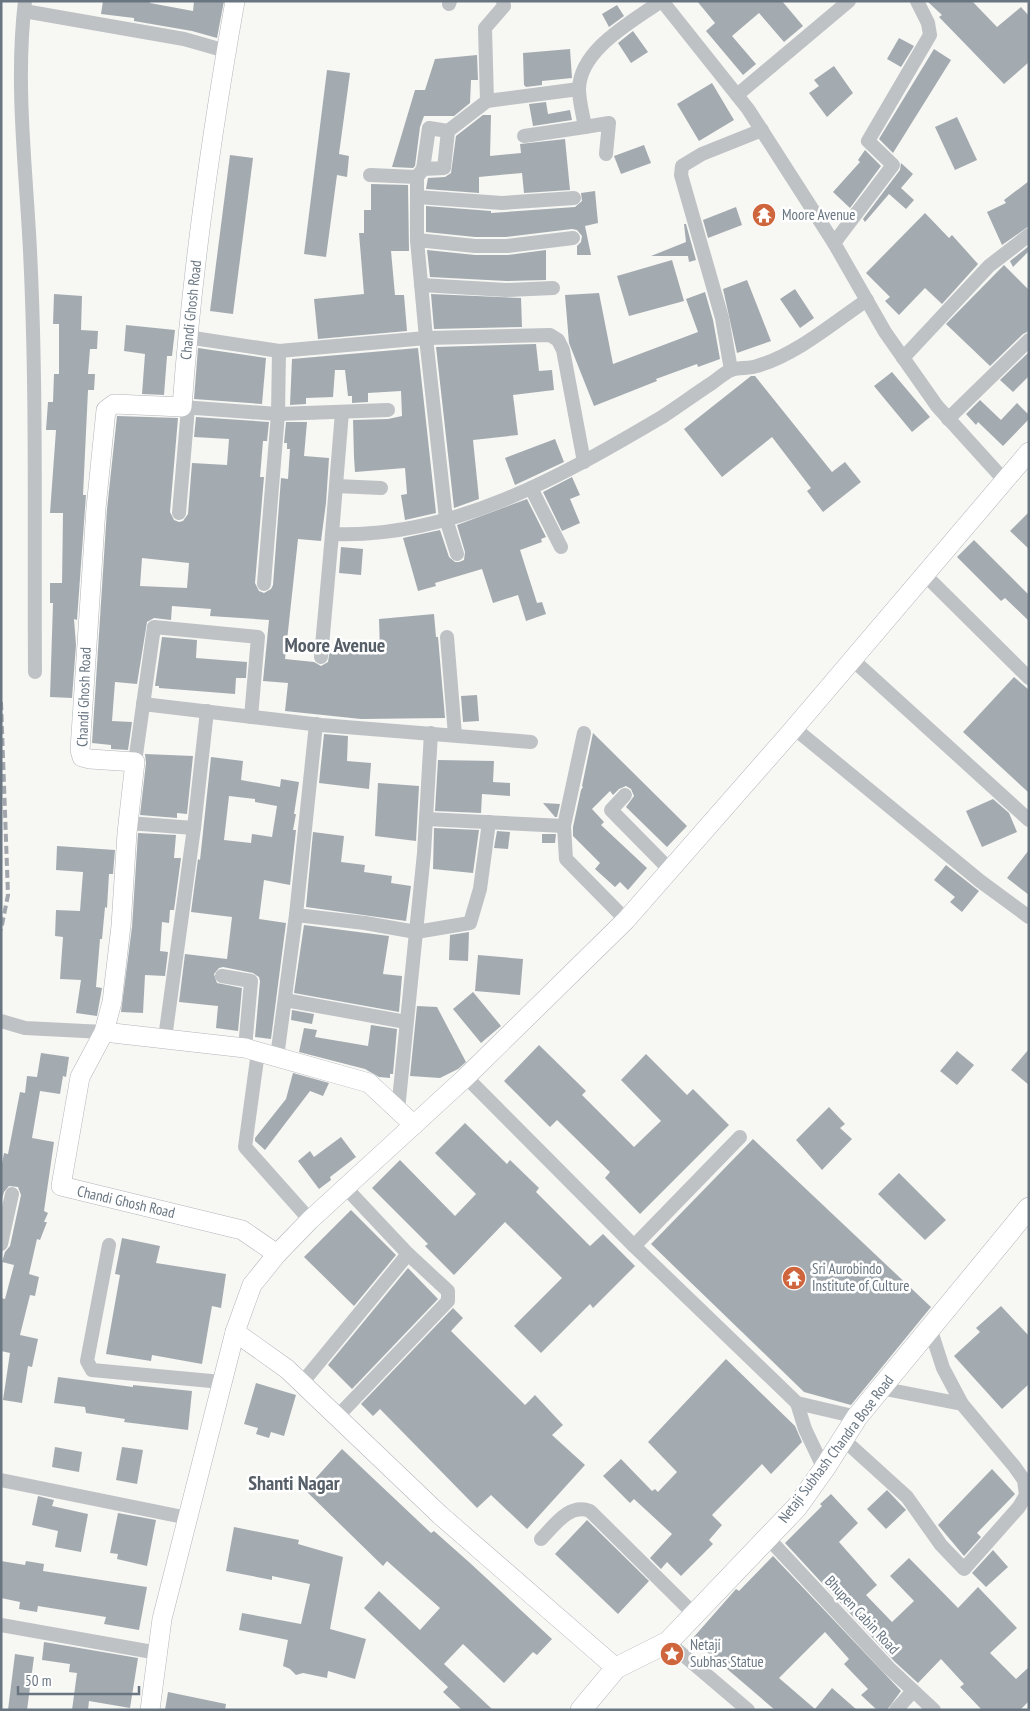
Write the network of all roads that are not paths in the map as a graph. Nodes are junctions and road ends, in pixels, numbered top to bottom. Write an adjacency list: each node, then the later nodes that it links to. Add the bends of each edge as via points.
1 (235, 1): 7 (street, Chandi Ghosh Road)
2 (503, 1): 10 (street, via 504,6 485,28)
3 (661, 1): 8 (street, via 601,45 582,72); 9 (street)
4 (917, 1): 23 (street, via 930,35 868,141 893,165)
5 (846, 2): 9 (street)
6 (24, 6): 7 (street, via 184,39); 54 (street, via 20,58 30,252)
7 (226, 51): 27 (street, Chandi Ghosh Road, via 204,193)
8 (579, 89): 10 (street); 11 (street)
9 (738, 96): 12 (street)
10 (487, 101): 13 (street)
11 (585, 127): 14 (street); 15 (street, via 609,123)
12 (762, 130): 23 (street); 32 (street, via 702,154 682,166 681,174 722,318)
13 (448, 131): 16 (street, via 444,168); 16 (street, via 429,128)
14 (524, 136)
15 (606, 154)
16 (420, 173): 17 (street); 18 (street)
17 (370, 175)
18 (417, 197): 19 (street, via 502,203); 22 (street)
19 (574, 198)
20 (1029, 234): 31 (street, via 989,266)
21 (573, 238): 22 (street, via 507,246)
22 (417, 240): 24 (street)
23 (834, 243): 26 (street)
24 (421, 285): 25 (street, via 506,290); 28 (street)
25 (553, 288)
26 (867, 300): 31 (street); 32 (street, via 794,349 757,366)
27 (188, 337): 30 (street); 33 (street, Chandi Ghosh Road)
28 (426, 338): 30 (street); 39 (street, via 550,335 558,340 563,350); 45 (street)
29 (1029, 340): 37 (street)
30 (279, 351): 36 (street)
31 (903, 358): 37 (street)
32 (731, 370): 39 (street)
33 (185, 408): 36 (street); 44 (street); 65 (street, Chandi Ghosh Road, via 114,404 106,410 80,750 82,757 90,759)
34 (388, 410): 35 (street)
35 (342, 412): 36 (street); 41 (street)
36 (278, 414): 50 (street)
37 (948, 419): 40 (street)
38 (1029, 452): 40 (street)
39 (584, 462): 43 (street)
40 (1005, 481): 49 (street)
41 (336, 486): 42 (street); 46 (street)
42 (381, 488)
43 (531, 488): 45 (street); 47 (street)
44 (180, 513)
45 (446, 519): 46 (street, via 393,532); 48 (street)
46 (332, 534): 52 (street)
47 (561, 547)
48 (458, 554)
49 (925, 575): 53 (street); 55 (street)
50 (264, 584)
51 (447, 637): 63 (street)
52 (321, 657)
53 (853, 660): 60 (street); 68 (street)
54 (35, 672)
55 (1029, 678)
56 (143, 704): 57 (street); 58 (street, via 153,628 257,636); 65 (street)
57 (207, 711): 58 (street); 72 (street)
58 (251, 716): 59 (street)
59 (316, 724): 61 (street); 74 (street)
60 (794, 728): 73 (street); 75 (street, via 980,881)
61 (431, 733): 63 (street); 67 (street)
62 (584, 733): 71 (street)
63 (455, 735): 64 (street)
64 (531, 742)
65 (135, 762): 70 (street, Chandi Ghosh Road)
66 (625, 795): 73 (street, via 611,810)
67 (426, 820): 69 (street); 77 (street)
68 (1029, 820)
69 (489, 822): 71 (street); 77 (street, via 480,889 470,923)
70 (128, 823): 72 (street); 82 (street, Chandi Ghosh Road, via 121,926 112,1002)
71 (564, 826): 76 (street, via 566,859)
72 (194, 828): 83 (street)
73 (670, 870): 76 (street)
74 (296, 915): 77 (street); 79 (street)
75 (1029, 917)
76 (626, 920): 86 (street)
77 (416, 932): 81 (street)
78 (222, 976): 84 (street, via 252,981)
79 (285, 1000): 81 (street); 85 (street)
80 (1, 1021): 82 (street, via 25,1028)
81 (406, 1022): 87 (street)
82 (104, 1032): 83 (street); 97 (street, Chandi Ghosh Road, via 80,1076 61,1186 242,1230)
83 (166, 1038): 84 (street)
84 (251, 1050): 85 (street); 93 (street, via 246,1147)
85 (277, 1057): 87 (street, via 369,1083)
86 (466, 1077): 88 (street); 96 (street)
87 (398, 1110): 88 (street)
88 (414, 1125): 90 (street)
89 (740, 1137): 96 (street)
90 (345, 1187): 93 (street); 98 (street)
91 (12, 1194): 94 (street)
92 (1029, 1208): 99 (main road, Netaji Subhash Chandra Bose Road)
93 (310, 1220): 97 (street)
94 (1, 1244)
95 (109, 1244): 101 (street, via 87,1361 92,1370)
96 (634, 1246): 104 (street)
97 (277, 1254): 100 (street, via 252,1285)
98 (408, 1254): 102 (street); 106 (street, via 448,1291 448,1301)
99 (930, 1328): 103 (main road, Netaji Subhash Chandra Bose Road); 105 (street, via 946,1374)
100 (235, 1332): 101 (street); 102 (street)
101 (222, 1382): 111 (street)
102 (302, 1383): 106 (street)
103 (880, 1388): 105 (street); 107 (main road, Netaji Subhash Chandra Bose Road)
104 (797, 1403): 107 (street); 109 (street)
105 (962, 1404): 108 (street, via 1024,1480 1026,1495 964,1569 941,1545 906,1497)
106 (337, 1417): 118 (street, via 440,1515)
107 (857, 1417): 108 (main road, Netaji Subhash Chandra Bose Road)
108 (843, 1440): 109 (main road, Netaji Subhash Chandra Bose Road)
109 (824, 1469): 112 (main road, Netaji Subhash Chandra Bose Road, via 797,1507)
110 (1, 1480): 111 (street)
111 (188, 1518): 117 (street, via 162,1618)
112 (768, 1538): 114 (main road, Netaji Subhash Chandra Bose Road); 119 (street, Bhupen Cabin Road)
113 (541, 1539): 114 (street, via 573,1509 581,1507 590,1511)
114 (695, 1615): 116 (main road, Netaji Subhash Chandra Bose Road)
115 (1, 1625): 117 (street)
116 (668, 1642): 118 (main road, Netaji Subhash Chandra Bose Road); 122 (street)
117 (158, 1653): 120 (street)
118 (616, 1668): 121 (main road, Netaji Subhash Chandra Bose Road)
119 (913, 1691): 123 (street); 124 (street, Bhupen Cabin Road)
120 (150, 1710)
121 (582, 1710)
122 (748, 1710)
123 (896, 1710)
124 (934, 1710)

